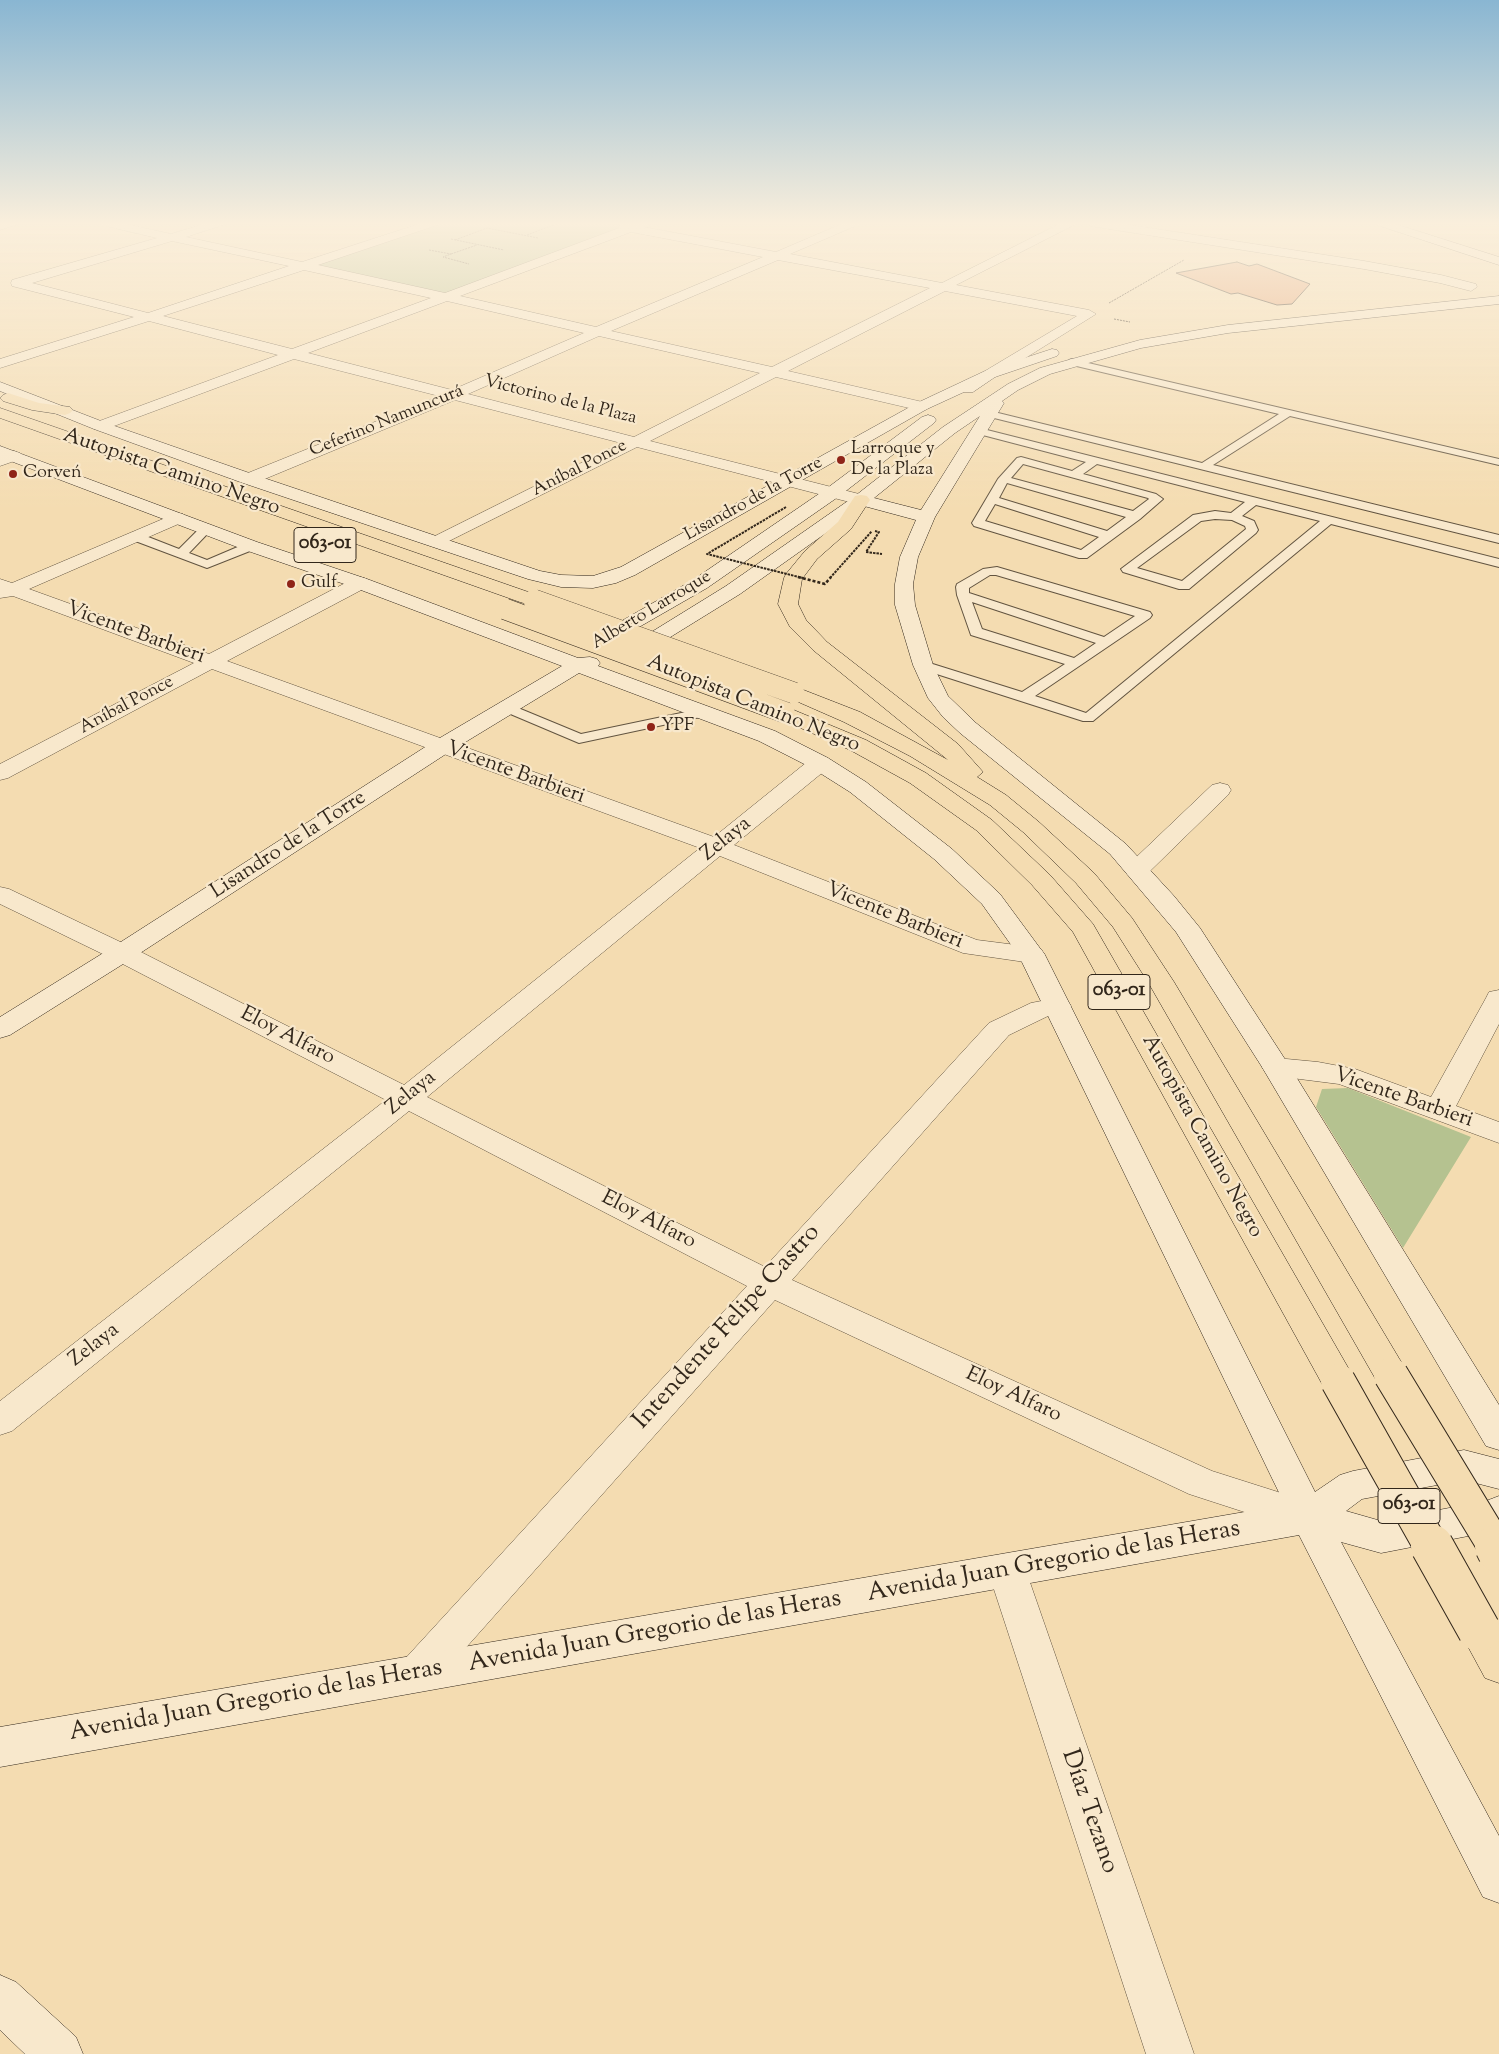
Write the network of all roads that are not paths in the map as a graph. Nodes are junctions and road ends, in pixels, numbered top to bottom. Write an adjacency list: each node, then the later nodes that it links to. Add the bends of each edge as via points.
1 (145, 318): 15 (street)
2 (151, 318): 13 (street, Victorino de la Plaza)
3 (390, 318): 13 (street)
4 (536, 318): 10 (street)
5 (630, 318): 10 (street, Ceferino Namuncurá)
6 (880, 318): 16 (street, Aníbal Ponce)
7 (1083, 318): 17 (street, Lisandro de la Torre)
8 (1244, 318): 11 (street)
9 (1332, 318): 14 (street, Alberto Larroque, via 1228,329 1140,344)
10 (597, 332): 16 (street); 19 (street, Ceferino Namuncurá)
11 (1092, 342)
12 (1066, 349): 17 (street, Alberto Larroque)
13 (294, 354): 19 (street, Victorino de la Plaza); 27 (street)
14 (1071, 362): 20 (street, Alberto Larroque, via 1045,371); 25 (lane)
15 (0, 364)
16 (774, 372): 22 (street); 30 (street, Aníbal Ponce)
17 (986, 376): 22 (street, Lisandro de la Torre); 39 (street, Alberto Larroque)
18 (0, 386): 23 (street, Lisandro de la Torre)
19 (454, 395): 30 (street, Victorino de la Plaza); 36 (street, Ceferino Namuncurá)
20 (1001, 395): 26 (street); 41 (street, Alberto Larroque, via 949,430)
21 (0, 396): 23 (highway, via 37,407)
22 (922, 406): 38 (street, Lisandro de la Torre)
23 (65, 410): 27 (street, Lisandro de la Torre)
24 (0, 413): 67 (highway, Autopista Camino Negro / 063-01, bridge, via 527,598)
25 (1288, 413): 33 (lane); 34 (lane)
26 (990, 414): 29 (street); 34 (lane)
27 (100, 426): 36 (street, Lisandro de la Torre)
28 (0, 430): 56 (highway, Autopista Camino Negro / 063-01)
29 (979, 431): 32 (lane); 44 (street)
30 (635, 441): 38 (street, Victorino de la Plaza); 52 (street, Aníbal Ponce)
31 (5, 456): 46 (street)
32 (1095, 461): 35 (lane); 42 (lane)
33 (1499, 462)
34 (1205, 466): 51 (lane)
35 (1074, 475): 37 (lane, via 1021,460); 43 (lane, via 1157,499)
36 (249, 479): 52 (street, Lisandro de la Torre)
37 (1004, 479): 40 (lane); 43 (lane)
38 (786, 481): 39 (street, Victorino de la Plaza); 52 (street, Lisandro de la Torre, via 609,579 552,580)
39 (832, 493): 41 (street, Victorino de la Plaza); 64 (street, Alberto Larroque, via 700,584 587,649)
40 (991, 499): 50 (lane); 50 (lane, via 978,523 1083,555)
41 (861, 500): 44 (street, Victorino de la Plaza); 64 (street, Alberto Larroque, via 733,590 627,656 619,660); 74 (highway, via 845,525 811,555 793,578 788,604 797,623 820,646 950,749)
42 (1254, 501): 45 (lane); 47 (lane)
43 (1136, 516): 50 (lane)
44 (926, 517): 65 (street, via 910,557 904,584 905,605)
45 (1234, 517): 45 (lane, via 1215,515 1197,518 1127,569 1184,586 1252,530 1250,524)
46 (177, 518): 48 (street); 49 (street)
47 (1329, 520): 55 (lane); 66 (lane, via 1088,718)
48 (206, 529): 53 (street); 54 (lane)
49 (134, 536): 54 (lane); 58 (street)
50 (1109, 536)
51 (1499, 539)
52 (437, 542)
53 (251, 546): 54 (lane, via 207,564); 57 (street)
54 (181, 554)
55 (1499, 563)
56 (403, 573)
57 (360, 583): 62 (street, Aníbal Ponce); 64 (street)
58 (4, 590): 62 (street, Vicente Barbieri)
59 (963, 596): 61 (lane); 61 (lane, via 962,588 987,572 997,571 1145,615); 63 (lane, via 976,632)
60 (495, 606): 67 (highway, Autopista Camino Negro / 063-01, bridge)
61 (1106, 642): 63 (lane)
62 (212, 661): 70 (street, Vicente Barbieri); 72 (street, Aníbal Ponce)
63 (1076, 663): 66 (lane)
64 (579, 664): 68 (street, Lisandro de la Torre); 69 (street)
65 (923, 665): 66 (lane); 76 (street, via 940,698 968,728 1118,849)
66 (1025, 697)
67 (789, 702): 74 (highway, Autopista Camino Negro / 063-01, via 852,717 918,751); 95 (highway, Autopista Camino Negro / 063-01, bridge, via 858,746 918,778 984,825 1041,880 1084,929)
68 (506, 708): 69 (lane, via 579,739); 70 (street, Lisandro de la Torre)
69 (705, 712): 71 (street, via 768,736)
70 (441, 747): 75 (street, Vicente Barbieri); 78 (street, Lisandro de la Torre)
71 (820, 763): 75 (street, Zelaya); 79 (street, via 865,792 943,854 991,899)
72 (0, 773)
73 (1220, 790): 76 (street)
74 (998, 800): 93 (highway, Autopista Camino Negro / 063-01, bridge, via 1085,878 1123,923)
75 (718, 847): 79 (street, Vicente Barbieri, via 972,947); 84 (street, Zelaya)
76 (1137, 870): 83 (street, via 1187,928)
77 (0, 894): 78 (street, Eloy Alfaro)
78 (122, 953): 82 (street, Lisandro de la Torre); 84 (street, Eloy Alfaro)
79 (1032, 955): 81 (street)
80 (1499, 998): 85 (street)
81 (1057, 1006): 87 (street, Intendente Felipe Castro, via 1041,1009 998,1030); 92 (street)
82 (0, 1029)
83 (1276, 1067): 85 (street, Vicente Barbieri, via 1345,1076); 89 (street)
84 (407, 1098): 87 (street, Eloy Alfaro); 88 (street, Zelaya)
85 (1439, 1110): 86 (street, Vicente Barbieri)
86 (1499, 1133)
87 (769, 1283): 92 (street, Eloy Alfaro, via 1202,1483); 96 (street, Intendente Felipe Castro)
88 (0, 1421)
89 (1499, 1436)
90 (1499, 1474): 92 (street, Avenida Juan Gregorio de las Heras, via 1464,1465 1353,1486)
91 (1499, 1512): 92 (street, Avenida Juan Gregorio de las Heras, via 1381,1537)
92 (1309, 1517): 94 (street, Avenida Juan Gregorio de las Heras); 98 (street)
93 (1499, 1552)
94 (1007, 1571): 96 (street, Avenida Juan Gregorio de las Heras); 101 (street, Díaz Tezano)
95 (1499, 1665)
96 (417, 1674): 97 (street, Avenida Juan Gregorio de las Heras)
97 (0, 1747)
98 (1499, 1881)
99 (0, 1998): 100 (street)
100 (60, 2054)
101 (1170, 2054)

